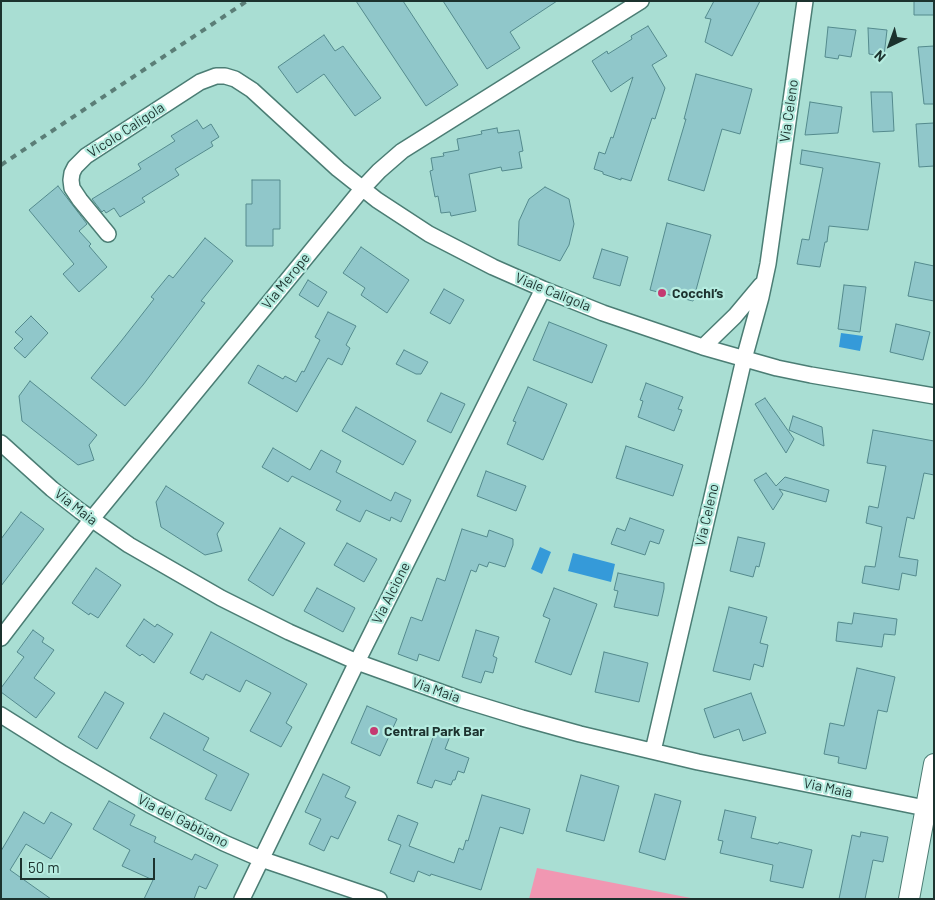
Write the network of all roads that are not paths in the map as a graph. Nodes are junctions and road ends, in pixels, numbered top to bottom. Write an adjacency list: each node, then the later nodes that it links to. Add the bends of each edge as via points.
1 (641, 1): 4 (street, Via Merope, via 402,151)
2 (805, 1): 6 (street, Via Celeno)
3 (225, 76): 4 (street, Viale Caligola, via 252,90); 5 (street, Vicolo Caligola, via 200,82 86,156 75,167 72,188)
4 (362, 189): 7 (street, Viale Caligola, via 444,242); 12 (street, Via Merope)
5 (108, 234)
6 (764, 280): 8 (street, Via Celeno); 9 (street, Via Celeno)
7 (543, 290): 8 (street, Viale Caligola); 14 (street, Via Alcione)
8 (704, 348): 9 (street, Viale Caligola)
9 (744, 359): 10 (street, Viale Caligola, via 810,375); 16 (street, Via Celeno)
10 (934, 396)
11 (1, 443): 12 (street, Via Maia)
12 (91, 520): 13 (street, Via Merope); 14 (street, Via Maia, via 206,590)
13 (1, 638)
14 (357, 662): 16 (street, Via Maia, via 491,709); 19 (street, Via Alcione)
15 (1, 715): 19 (street, Via del Gabbiano, via 150,805)
16 (652, 751): 18 (street, Via Maia)
17 (934, 764): 18 (main road)
18 (925, 808): 22 (main road)
19 (261, 859): 20 (street, Via Alcione); 21 (street, Via del Gabbiano)
20 (242, 899)
21 (379, 899)
22 (909, 899)

